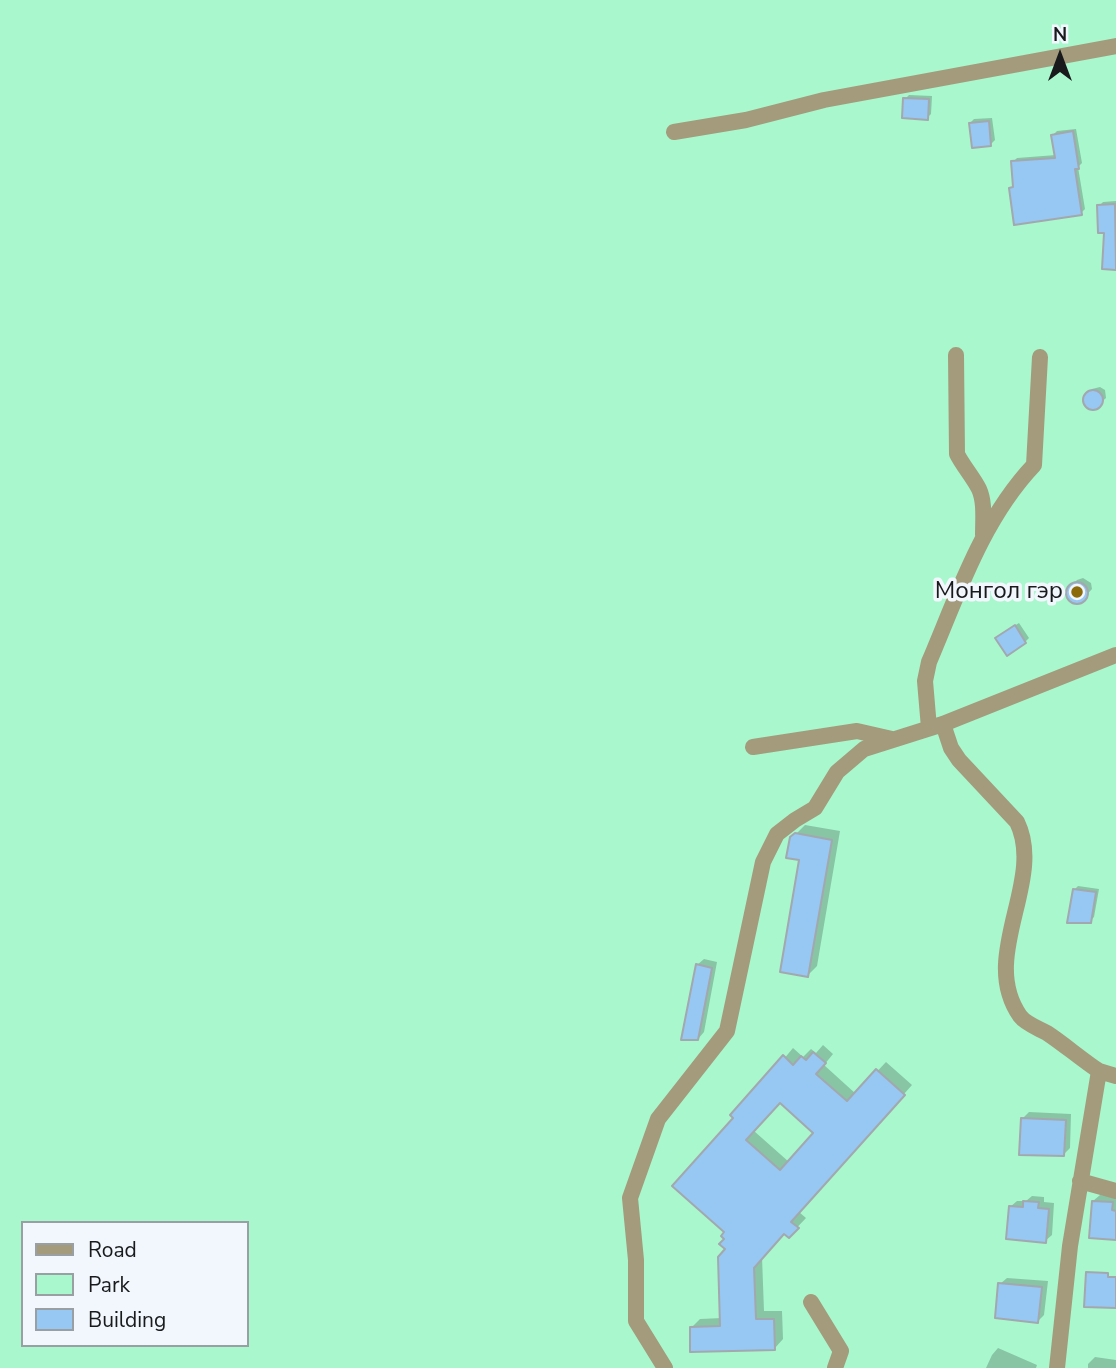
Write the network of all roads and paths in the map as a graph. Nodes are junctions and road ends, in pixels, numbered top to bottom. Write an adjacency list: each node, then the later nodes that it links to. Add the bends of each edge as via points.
1 (1116, 46): 2 (street)
2 (674, 132)
3 (956, 355): 5 (street, via 957,454 979,488)
4 (1040, 357): 5 (street, via 1034,465)
5 (983, 535): 7 (street, via 929,662 925,681)
6 (1116, 655): 7 (street)
7 (936, 726): 8 (street); 10 (street, via 1022,833 1023,875 1006,962 1014,1006 1021,1018)
8 (894, 739): 9 (street, via 857,731); 15 (street, via 863,749 837,772 815,808 777,834 763,862 727,1031 658,1119 630,1198 636,1321)
9 (753, 747)
10 (1098, 1071): 11 (street); 12 (street)
11 (1116, 1076)
12 (1080, 1181): 13 (street); 17 (street)
13 (1116, 1191)
14 (811, 1302): 16 (street, via 841,1351)
15 (665, 1368)
16 (835, 1368)
17 (1057, 1368)

